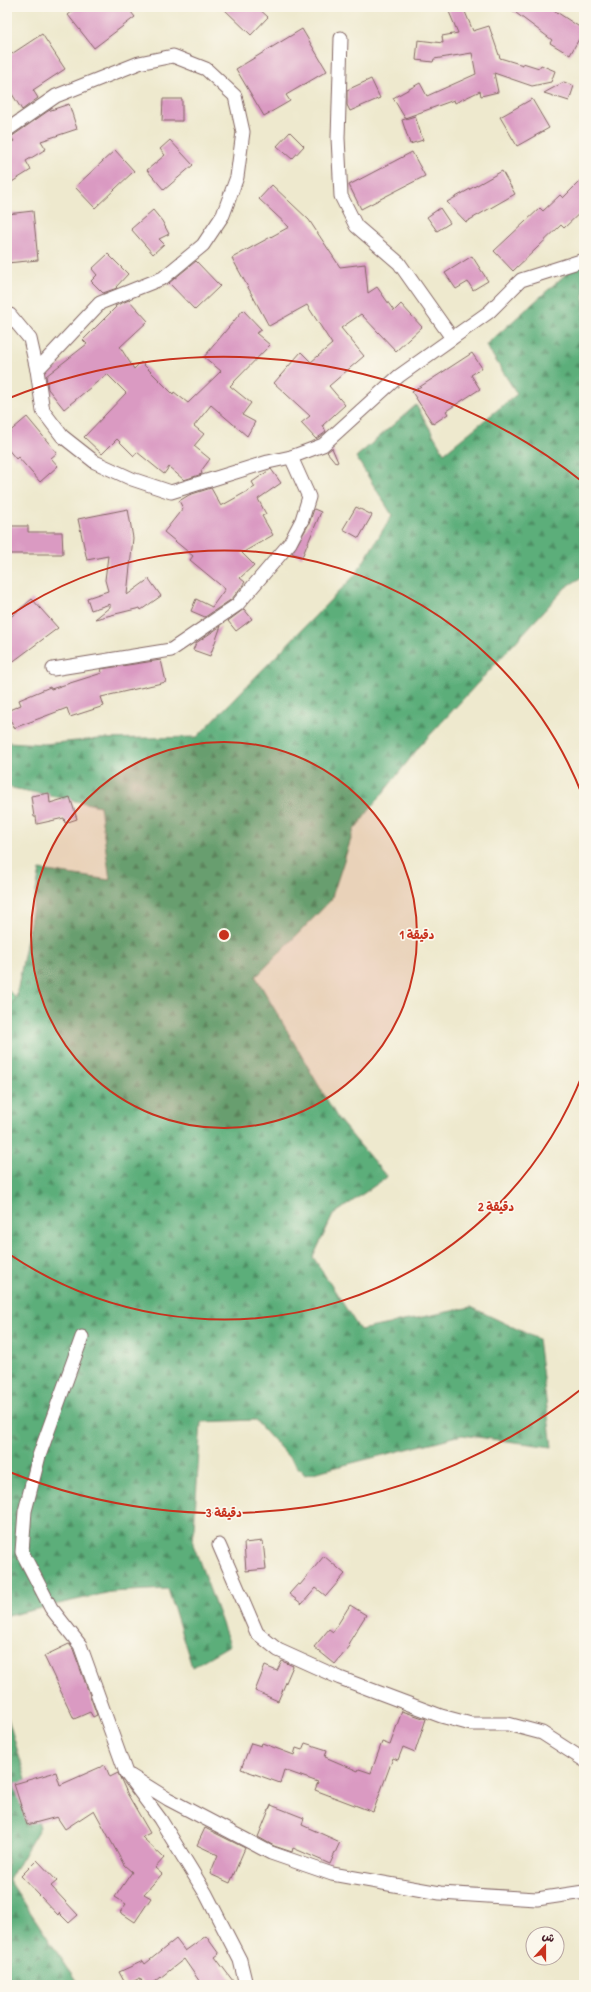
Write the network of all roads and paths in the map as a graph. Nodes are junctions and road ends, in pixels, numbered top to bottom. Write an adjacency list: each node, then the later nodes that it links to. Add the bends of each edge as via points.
1 (341, 38): 5 (street, via 338,138 340,196 356,226 399,263)
2 (7, 130): 6 (street, via 56,96 139,63 173,56 206,69 235,96 243,132 237,177 223,215 203,245 163,278 100,303)
3 (584, 260): 5 (street, via 521,280 489,312)
4 (8, 317): 6 (street, via 30,339)
5 (452, 338): 7 (street, via 399,376 323,445)
6 (37, 370): 7 (street, via 43,411 62,436 95,462 165,490 171,492)
7 (291, 457): 8 (street, via 309,497 302,520 290,543 237,605 172,650)
8 (53, 669)
9 (82, 1337): 12 (street, via 39,1456 25,1512 22,1552 51,1608 80,1645)
10 (219, 1545): 11 (street, via 257,1633 278,1650 340,1678 441,1716 471,1724 508,1724 542,1733)
11 (584, 1760)
12 (126, 1773): 13 (street, via 168,1799 271,1853 332,1874 440,1894 537,1898); 14 (street, via 160,1819 206,1894 240,1960)
13 (584, 1892)
14 (246, 1985)

